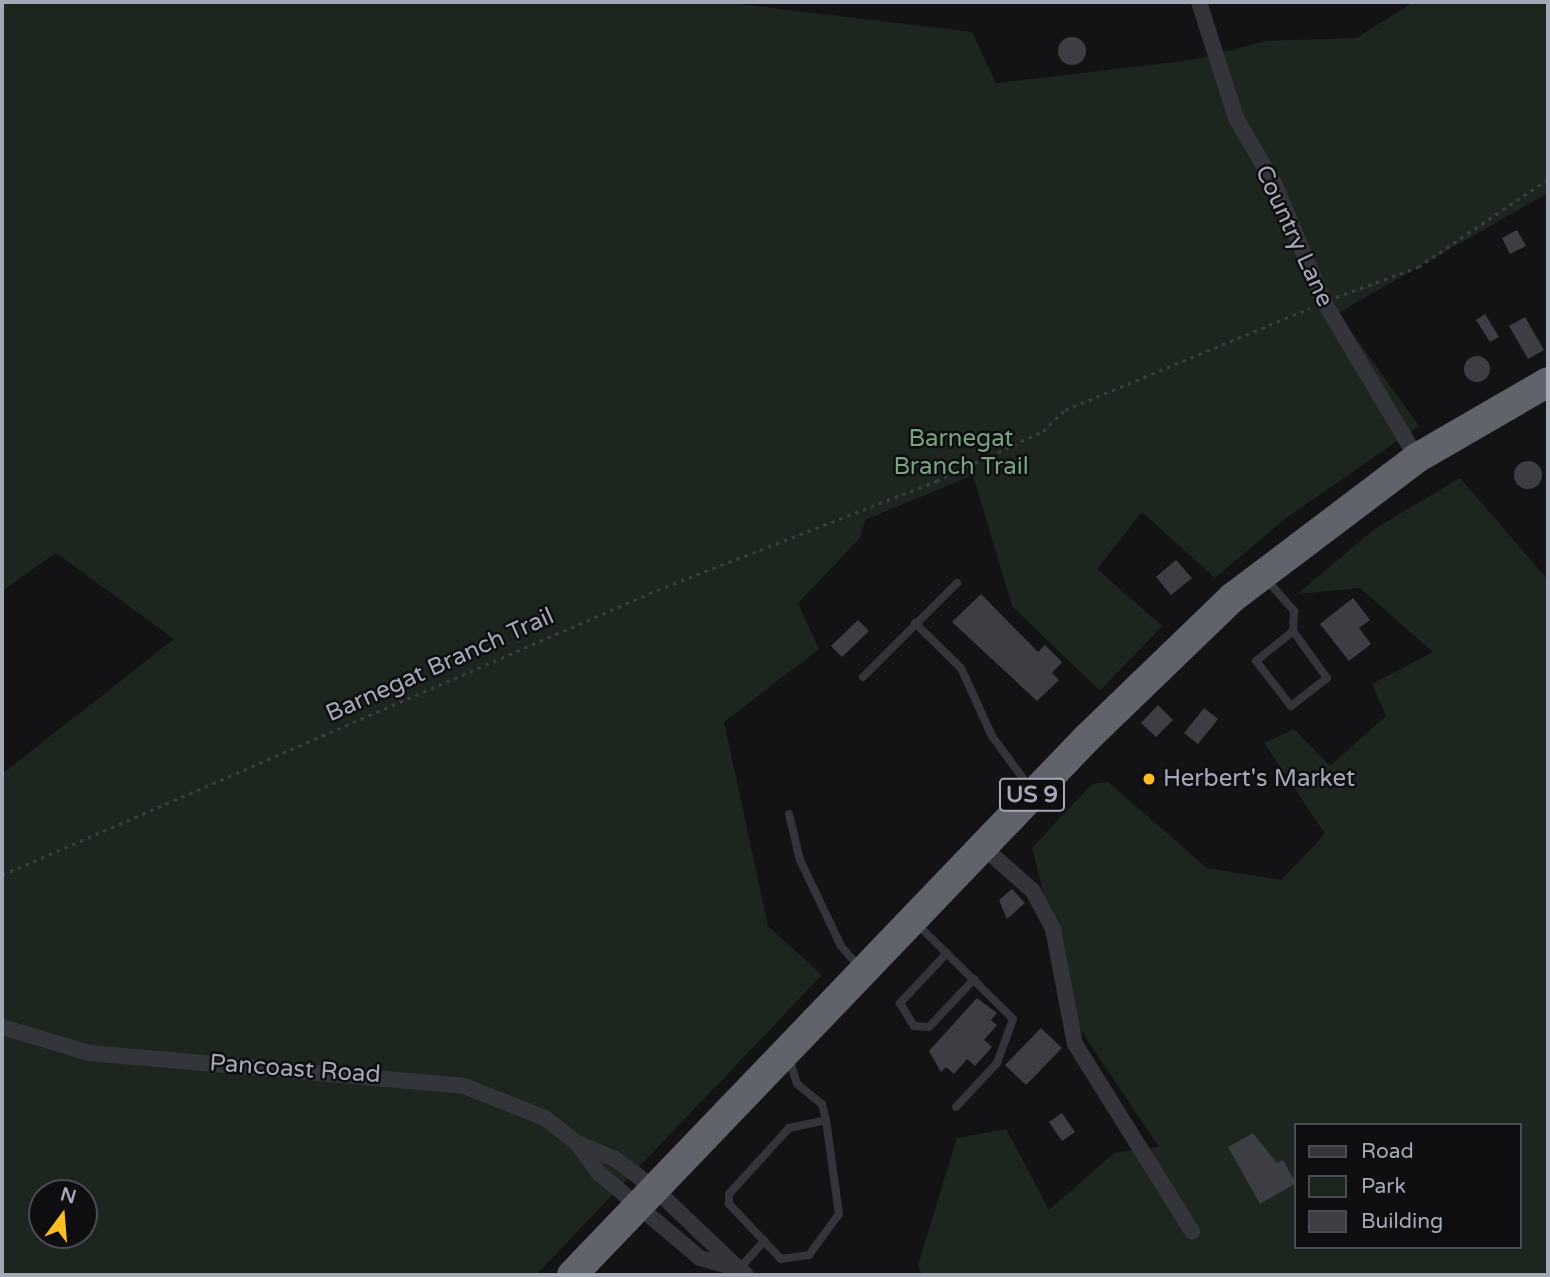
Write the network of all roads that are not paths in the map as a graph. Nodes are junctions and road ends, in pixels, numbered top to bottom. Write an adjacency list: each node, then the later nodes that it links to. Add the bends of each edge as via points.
1 (1199, 2): 3 (street, Country Lane, via 1236,118 1275,186 1324,302)
2 (1548, 383): 3 (highway, US 9)
3 (1417, 458): 4 (highway, US 9)
4 (1261, 574): 7 (lane, via 1294,611); 9 (highway, US 9, via 1179,646)
5 (957, 583): 6 (lane)
6 (915, 623): 8 (lane); 9 (lane, via 961,668 992,736)
7 (1293, 631): 7 (lane, via 1327,678 1291,706 1256,661)
8 (863, 677)
9 (1034, 793): 11 (highway, US 9)
10 (789, 814): 14 (lane, via 810,881 841,946)
11 (983, 847): 12 (highway, US 9); 22 (street, via 1033,891 1053,929 1075,1044)
12 (913, 921): 13 (lane); 14 (highway, US 9)
13 (947, 953): 15 (lane); 15 (lane, via 900,1003 914,1026 929,1027)
14 (864, 973): 17 (highway, US 9)
15 (974, 979): 18 (lane, via 1009,1012 1013,1027 997,1063)
16 (2, 1027): 20 (street, Pancoast Road, via 89,1053 464,1086 545,1118)
17 (790, 1049): 19 (lane, via 792,1075 822,1104); 21 (highway, US 9)
18 (956, 1107)
19 (826, 1121): 23 (lane, via 789,1128 729,1194 729,1204); 23 (lane, via 839,1214 833,1229 797,1261 781,1259)
20 (577, 1143): 21 (street, Pancoast Road, via 598,1172); 21 (street, Pancoast Road, via 615,1159)
21 (647, 1197): 24 (street, Pancoast Road); 24 (street, Pancoast Road, via 700,1258); 25 (highway, US 9)
22 (1192, 1231)
23 (764, 1241): 24 (lane)
24 (739, 1273)
25 (572, 1275)

